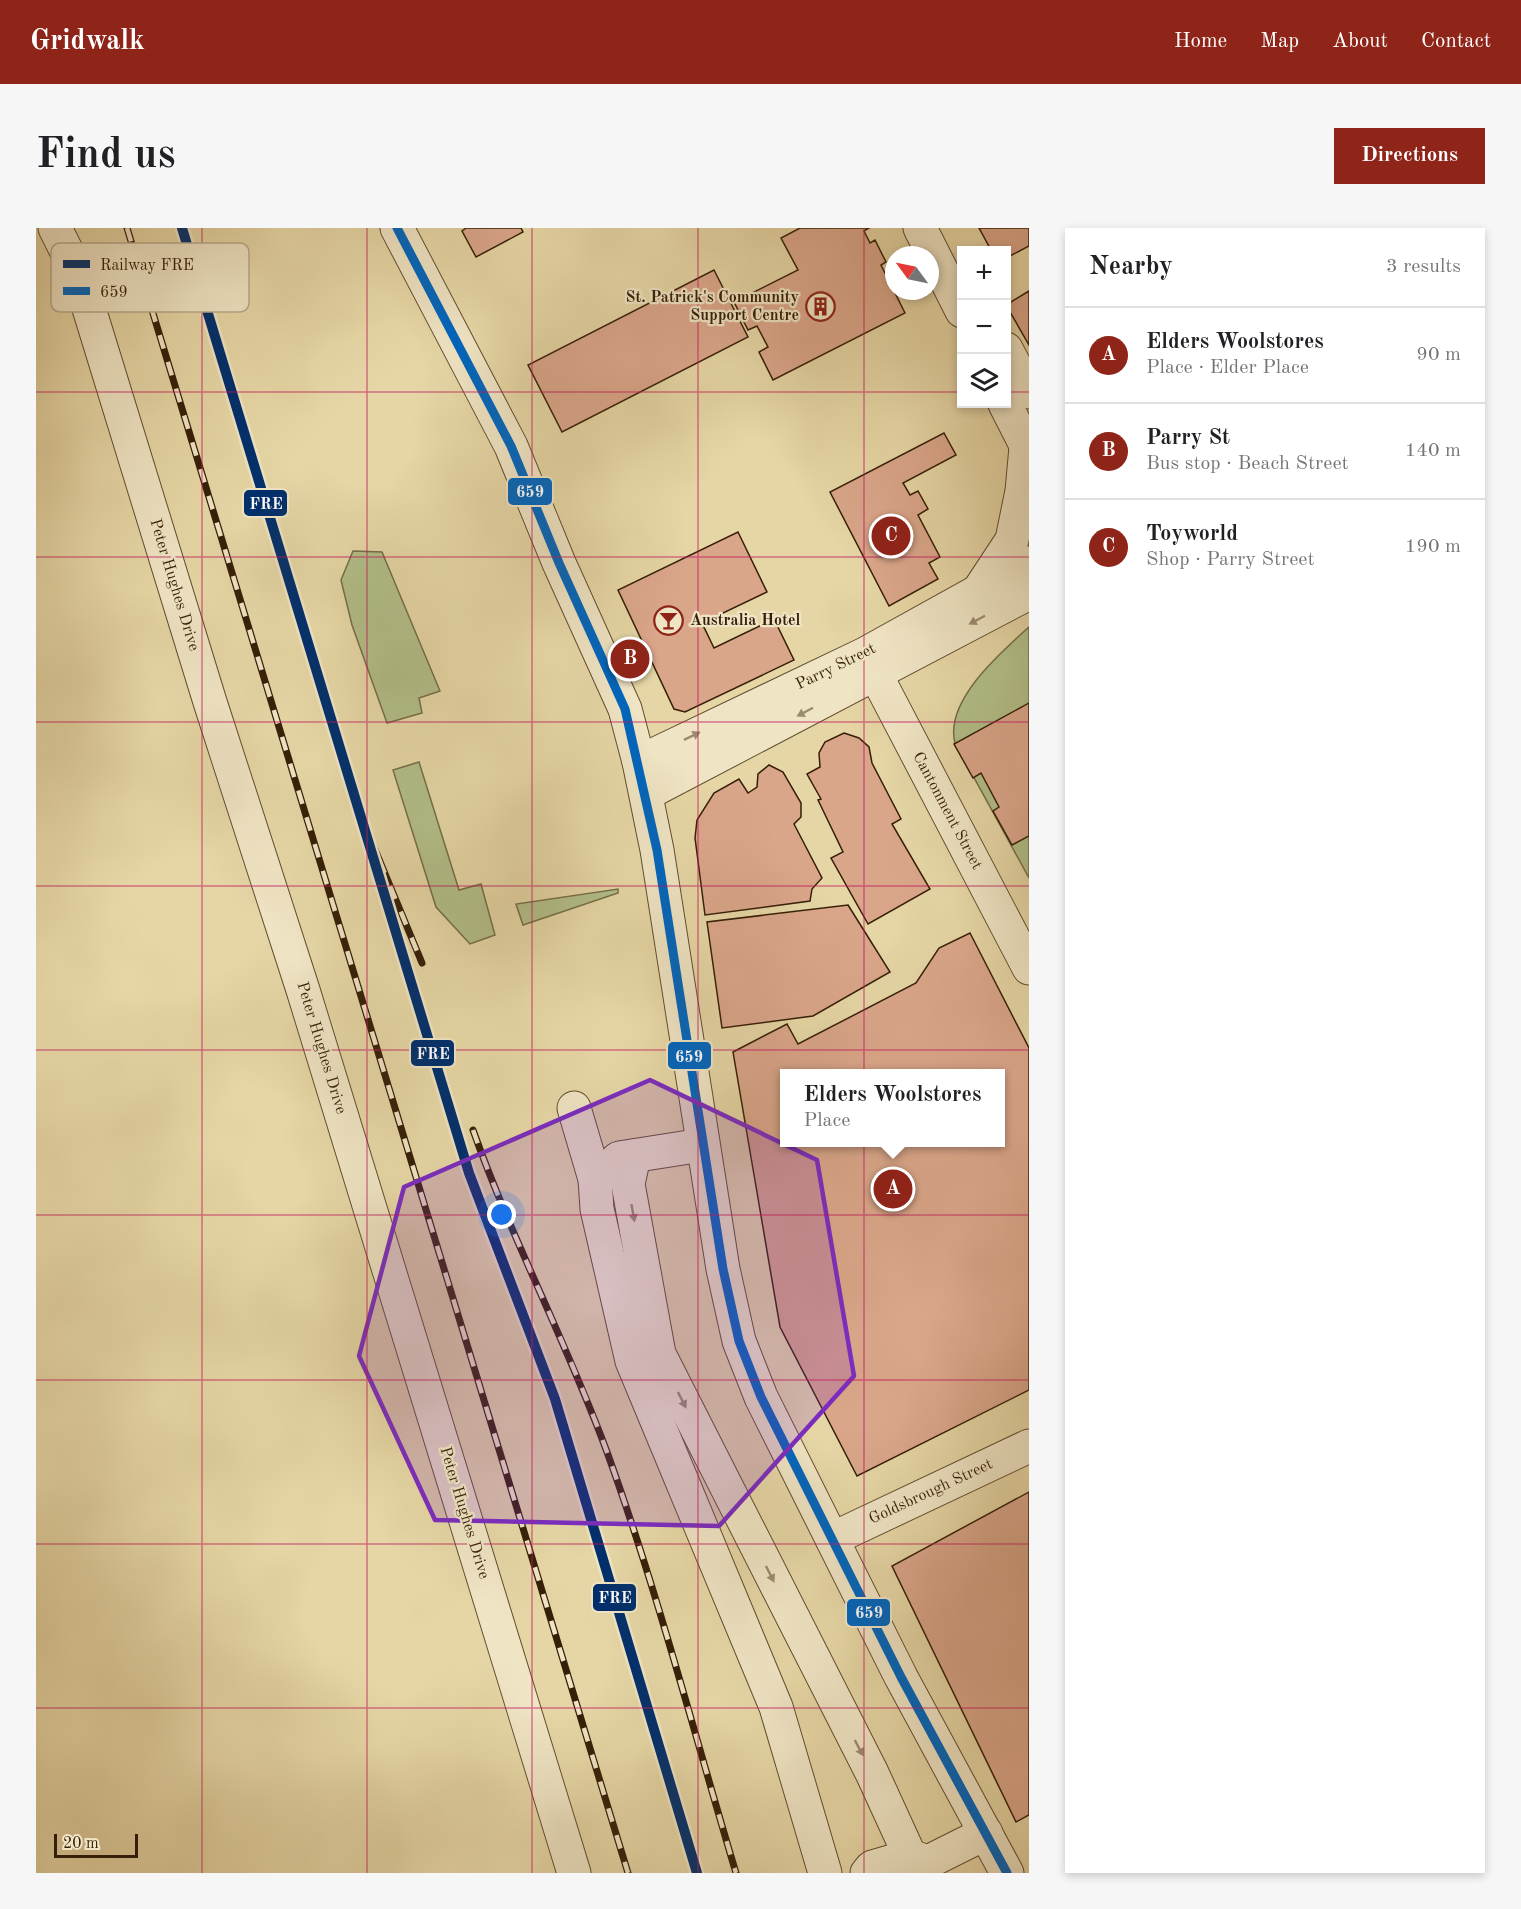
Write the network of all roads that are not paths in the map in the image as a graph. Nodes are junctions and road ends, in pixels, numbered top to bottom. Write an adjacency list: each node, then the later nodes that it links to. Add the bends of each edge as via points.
1 (55, 228): 5 (street, Peter Hughes Drive)
2 (397, 228): 17 (street, via 511,446 625,709)
3 (920, 228): 7 (street)
4 (938, 228): 6 (street)
5 (62, 243)
6 (957, 261)
7 (957, 301)
8 (90, 312): 28 (street, Peter Hughes Drive)
9 (1009, 354): 10 (street)
10 (1029, 392)
11 (1007, 408): 12 (street)
12 (1028, 449): 14 (street, via 1012,540)
13 (1029, 563): 14 (street, Parry Street)
14 (980, 589): 16 (street, Parry Street)
15 (1029, 593): 16 (street, Parry Street, one-way to 16)
16 (870, 664): 17 (street, Parry Street, one-way to 16); 18 (street, Parry Street, one-way to 18); 19 (street, Cantonment Street)
17 (639, 762): 18 (street)
18 (645, 794): 21 (street, via 668,913)
19 (1029, 968)
20 (574, 1108): 23 (street)
21 (702, 1145): 22 (street); 25 (street, via 739,1341 761,1397)
22 (634, 1156): 23 (street, via 619,1158); 27 (street, one-way to 27, via 628,1184 659,1354)
23 (595, 1179): 29 (street, via 597,1209 632,1361 776,1707)
24 (1029, 1446): 25 (street, Goldsbrough Street)
25 (832, 1539): 26 (street)
26 (986, 1833): 27 (street); 31 (street)
27 (922, 1864): 30 (street, via 872,1867)
28 (574, 1873)
29 (825, 1873)
30 (867, 1873)
31 (1007, 1873)

